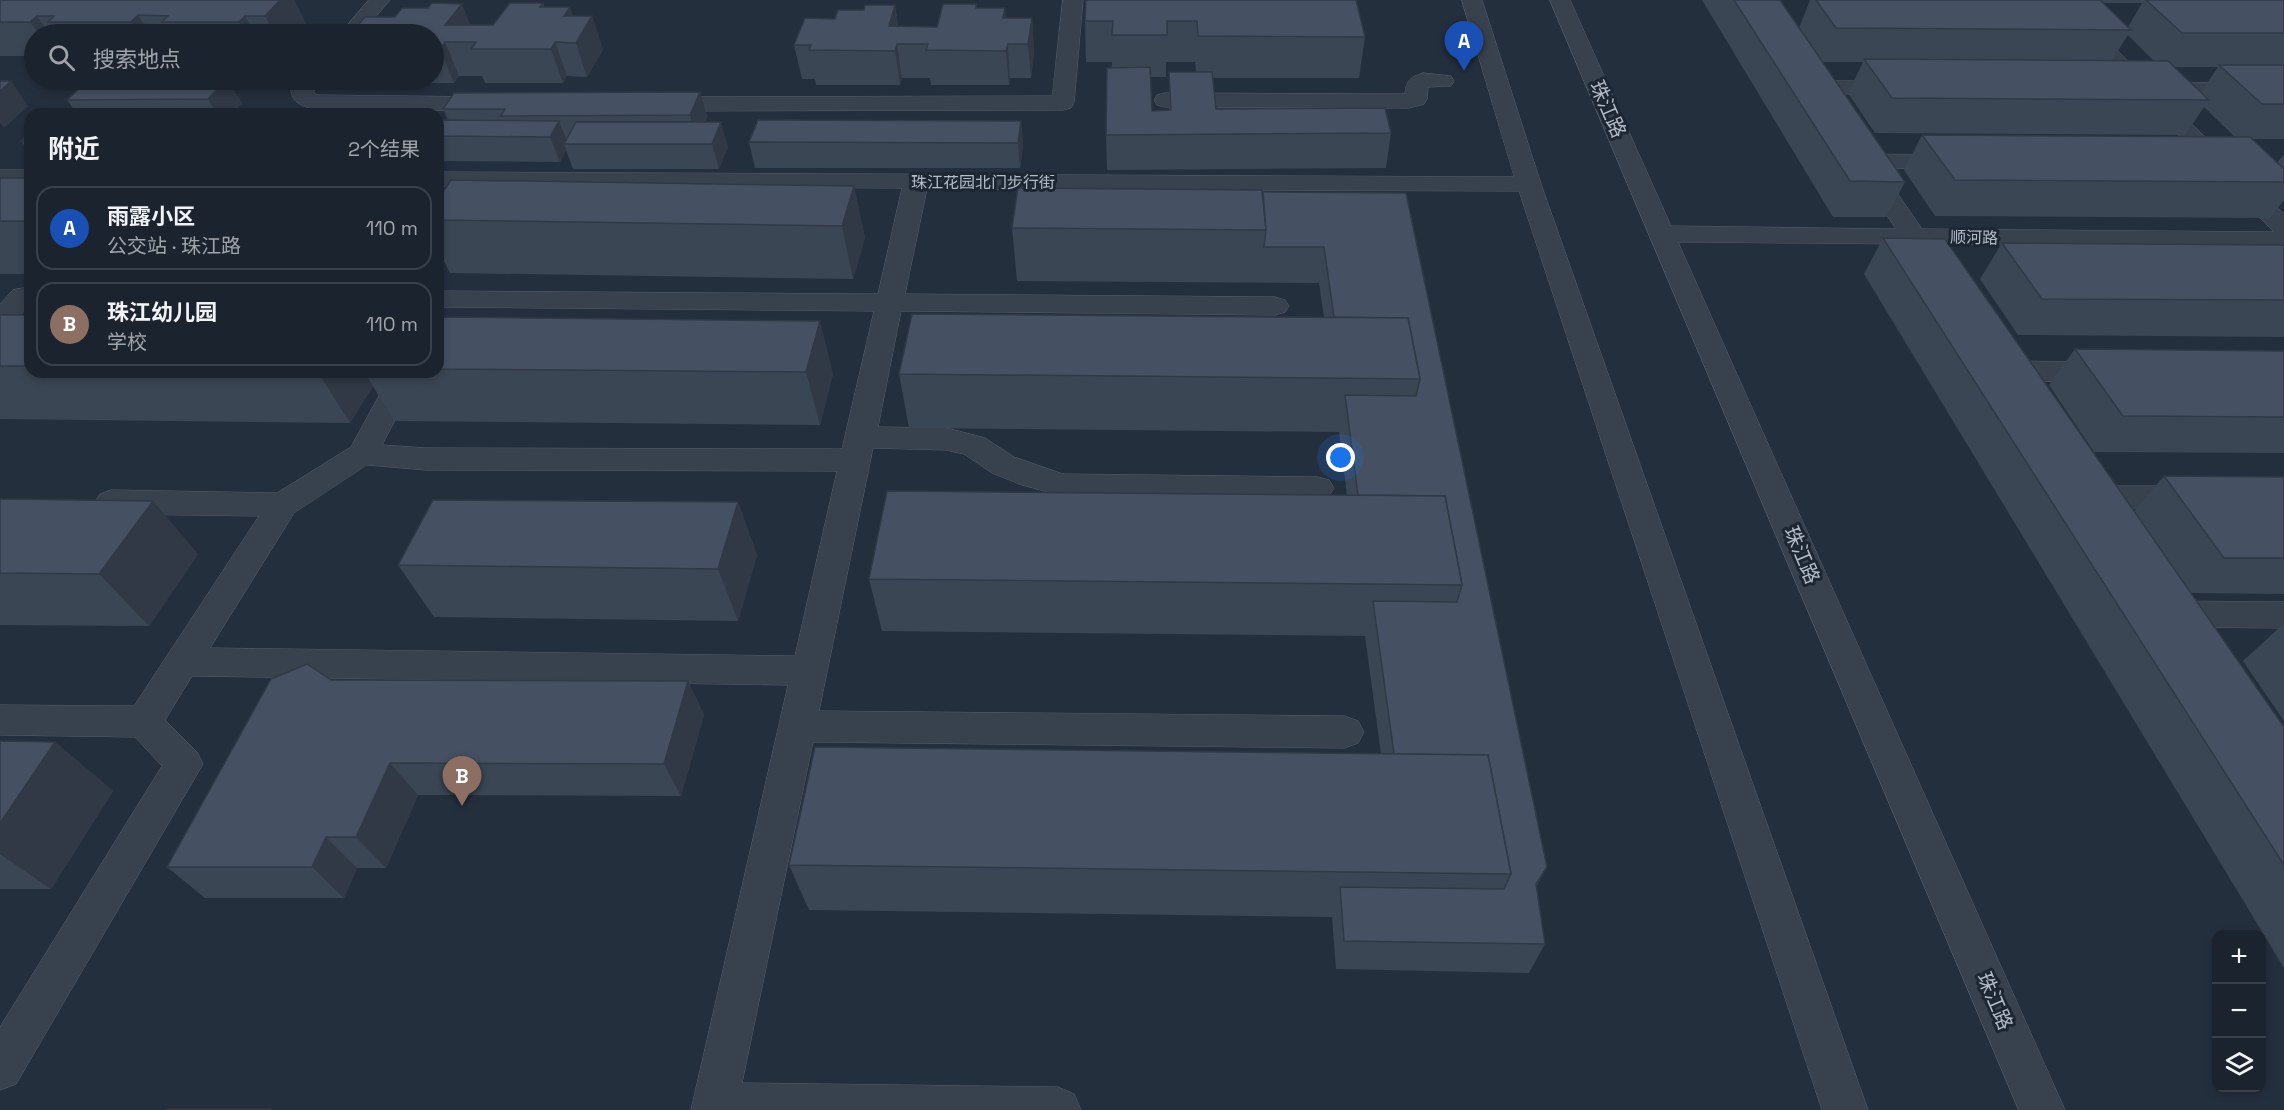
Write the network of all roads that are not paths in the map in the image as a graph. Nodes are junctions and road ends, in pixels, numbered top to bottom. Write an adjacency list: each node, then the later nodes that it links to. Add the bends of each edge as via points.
1 (380, 0): 8 (street)
2 (1073, 0): 17 (street, via 1064,103)
3 (1472, 0): 27 (street)
4 (1560, 0): 29 (street, 珠江路)
5 (2054, 0): 7 (street)
6 (2054, 23): 7 (street)
7 (2089, 23): 12 (street)
8 (359, 24)
9 (1443, 81): 15 (street, via 1420,81 1416,99 1409,101)
10 (1920, 88): 18 (street, via 1807,79)
11 (2108, 89): 12 (street)
12 (2144, 89): 13 (street); 21 (street)
13 (2284, 89)
14 (303, 90): 16 (street, via 303,98 314,102)
15 (1165, 99)
16 (513, 104)
17 (644, 104)
18 (1832, 115)
19 (1981, 162): 30 (street, via 1857,152)
20 (2183, 163): 21 (street)
21 (2219, 163): 22 (street); 28 (street)
22 (2251, 163)
23 (0, 177): 24 (street)
24 (24, 177)
25 (444, 179): 26 (street, 珠江花园北门步行街)
26 (916, 181): 27 (street, 珠江花园北门步行街); 34 (street)
27 (1529, 184): 59 (street)
28 (2284, 228)
29 (1663, 234): 30 (street, 顺河路); 60 (street, 珠江路)
30 (1914, 236): 31 (street, 顺河路); 32 (street)
31 (2284, 240)
32 (1953, 294)
33 (18, 296): 37 (street)
34 (890, 303): 35 (street); 36 (street); 41 (street)
35 (444, 304)
36 (1275, 306)
37 (0, 320)
38 (2132, 373): 40 (street, via 1998,362)
39 (403, 378): 42 (street)
40 (2024, 400)
41 (858, 449): 42 (street, via 426,459); 43 (street, via 946,439 974,446 1003,465 1063,485); 51 (street)
42 (362, 454): 46 (street)
43 (1318, 488)
44 (2215, 497): 47 (street, via 2082,487)
45 (82, 501): 46 (street)
46 (283, 505): 50 (street)
47 (2108, 526)
48 (2284, 615): 49 (street, via 2160,605)
49 (2186, 643)
50 (182, 662): 51 (street); 53 (street)
51 (809, 671): 54 (street)
52 (0, 720): 53 (street)
53 (144, 722): 56 (street, via 184,764)
54 (798, 726): 55 (street); 57 (street)
55 (1345, 732)
56 (0, 1068)
57 (715, 1108): 58 (street)
58 (1058, 1110)
59 (1845, 1110)
60 (2042, 1110)

